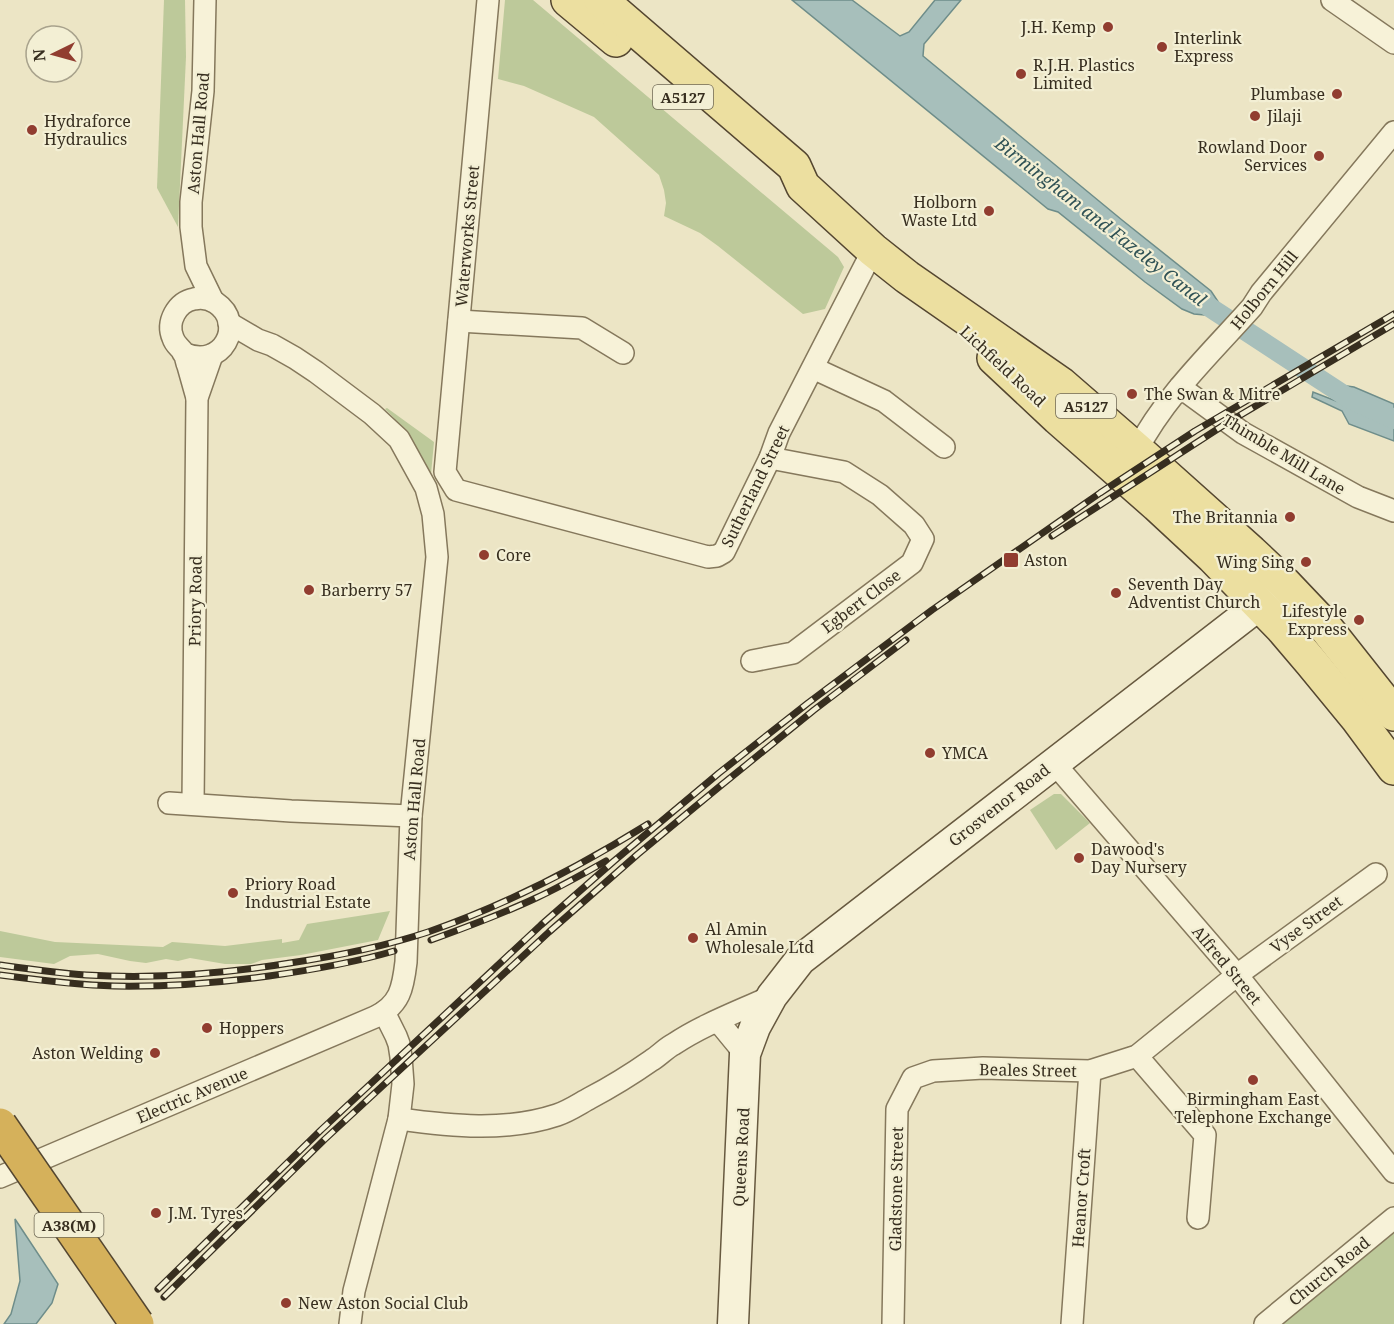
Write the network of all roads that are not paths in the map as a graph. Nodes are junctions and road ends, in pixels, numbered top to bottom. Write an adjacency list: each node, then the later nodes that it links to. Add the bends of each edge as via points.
1 (205, 0): 10 (street, Aston Hall Road, via 203,91 191,202)
2 (488, 0): 14 (street, Waterworks Street)
3 (568, 0): 8 (main road, Lichfield Road / A5127, via 782,180)
4 (602, 0): 8 (main road, Lichfield Road / A5127, via 794,166)
5 (1332, 0): 6 (street)
6 (1394, 43)
7 (1394, 132): 21 (street, Holborn Hill, via 1252,307)
8 (803, 186): 9 (main road, Lichfield Road / A5127)
9 (873, 250): 11 (main road, Lichfield Road / A5127); 20 (street, Sutherland Street)
10 (196, 266): 12 (street, Aston Hall Road); 13 (street, Aston Hall Road)
11 (907, 277): 24 (main road, Lichfield Road / A5127, via 1061,384); 29 (main road, Lichfield Road / A5127, via 1190,536)
12 (213, 301): 13 (street, via 204,298); 15 (street, Aston Hall Road, via 221,306)
13 (185, 302): 17 (street, Aston Hall Road, via 172,317 170,327 176,346)
14 (459, 321): 19 (street, via 582,328); 26 (street, Waterworks Street)
15 (229, 323): 16 (street, Aston Hall Road); 18 (street, via 226,342)
16 (258, 340): 18 (street); 36 (street, Aston Hall Road, via 295,358 372,414 399,439 426,488 434,514 437,556)
17 (183, 352): 18 (street, via 202,357); 22 (street, Priory Road)
18 (216, 352): 22 (street, Priory Road)
19 (623, 353)
20 (813, 368): 23 (street, via 884,401); 25 (street, Sutherland Street)
21 (1180, 387): 24 (street, Holborn Hill, via 1147,430); 27 (street, Thimble Mill Lane, via 1243,433 1358,497)
22 (197, 398): 35 (street, Priory Road)
23 (944, 447)
24 (1137, 450): 28 (main road, Lichfield Road / A5127)
25 (770, 458): 26 (street, Sutherland Street, via 724,552 708,557 456,490); 30 (street, Egbert Close, via 844,472 880,495 914,525 923,539 912,563 793,653)
26 (445, 472)
27 (1394, 511)
28 (1284, 583): 29 (main road, Grosvenor Road); 31 (main road, Lichfield Road / A5127, via 1322,623)
29 (1259, 605): 32 (main road, Grosvenor Road); 33 (main road, Lichfield Road / A5127, via 1311,662)
30 (752, 661)
31 (1394, 714)
32 (1054, 763): 38 (street, Alfred Street); 39 (main road, Grosvenor Road, via 800,960)
33 (1394, 768)
34 (170, 803): 35 (street)
35 (193, 804): 36 (street)
36 (411, 816): 40 (street, Aston Hall Road, via 405,975 400,992)
37 (1376, 874): 38 (street, Vyse Street)
38 (1236, 975): 43 (street, Beales Street); 48 (street, Alfred Street)
39 (772, 996): 41 (street, Grosvenor Road); 42 (main road, Queens Road)
40 (384, 1012): 46 (street, via 401,1058); 49 (street, Electric Avenue)
41 (715, 1022): 42 (street); 46 (street, Grosvenor Road, via 555,1116 494,1125 444,1125)
42 (745, 1054): 54 (main road, Queens Road)
43 (1137, 1056): 45 (street, Beales Street); 50 (street, via 1205,1136)
44 (933, 1071): 45 (street, Beales Street); 55 (street, Gladstone Street, via 913,1078 897,1109)
45 (1090, 1071): 56 (street, Heanor Croft)
46 (399, 1119): 53 (street, via 354,1291)
47 (0, 1125): 52 (highway, A38(M), bridge)
48 (1394, 1172)
49 (0, 1177)
50 (1198, 1218)
51 (1394, 1218): 57 (street, Church Road)
52 (137, 1324)
53 (350, 1324)
54 (733, 1324)
55 (893, 1324)
56 (1072, 1324)
57 (1265, 1324)

